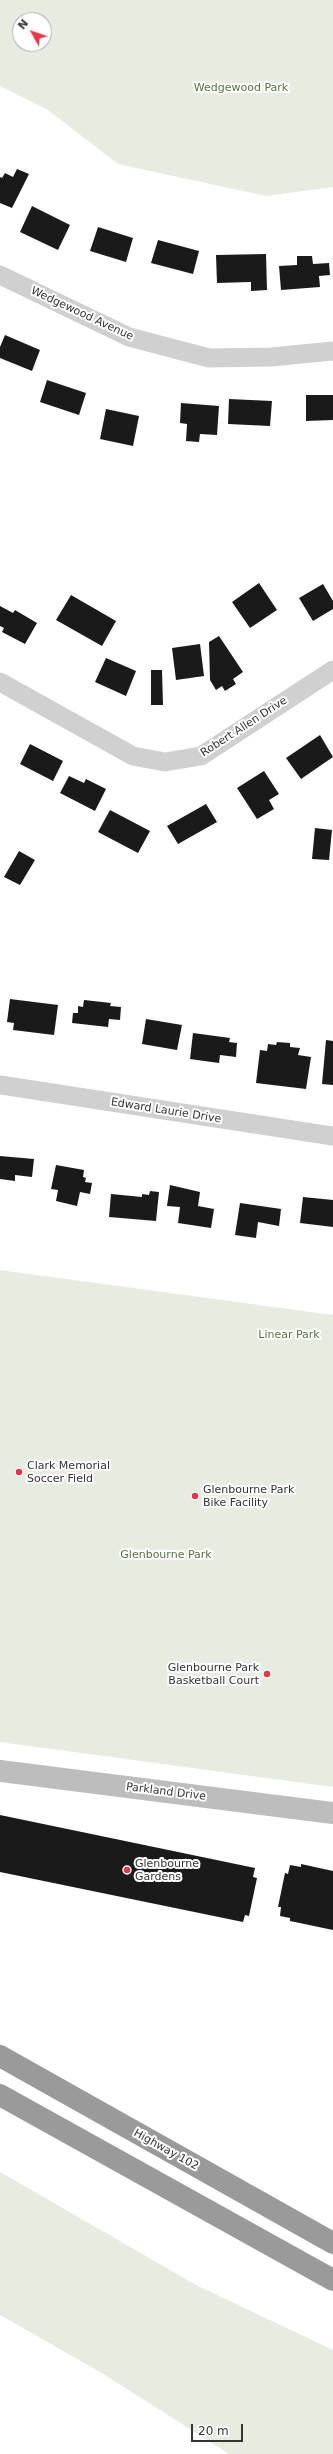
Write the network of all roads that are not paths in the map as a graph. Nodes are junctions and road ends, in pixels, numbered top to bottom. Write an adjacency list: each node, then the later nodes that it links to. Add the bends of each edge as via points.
1 (0, 275): 2 (street, Wedgewood Avenue, via 129,337 209,358 271,357)
2 (333, 351)
3 (333, 670): 4 (street, Robert Allen Drive, via 201,756 165,762 133,756)
4 (0, 682)
5 (0, 1085): 6 (street, Edward Laurie Drive)
6 (333, 1136)
7 (0, 1771): 8 (street, Parkland Drive)
8 (333, 1813)
9 (0, 2056): 11 (highway, Highway 102)
10 (0, 2095): 12 (highway)
11 (333, 2243)
12 (333, 2280)

